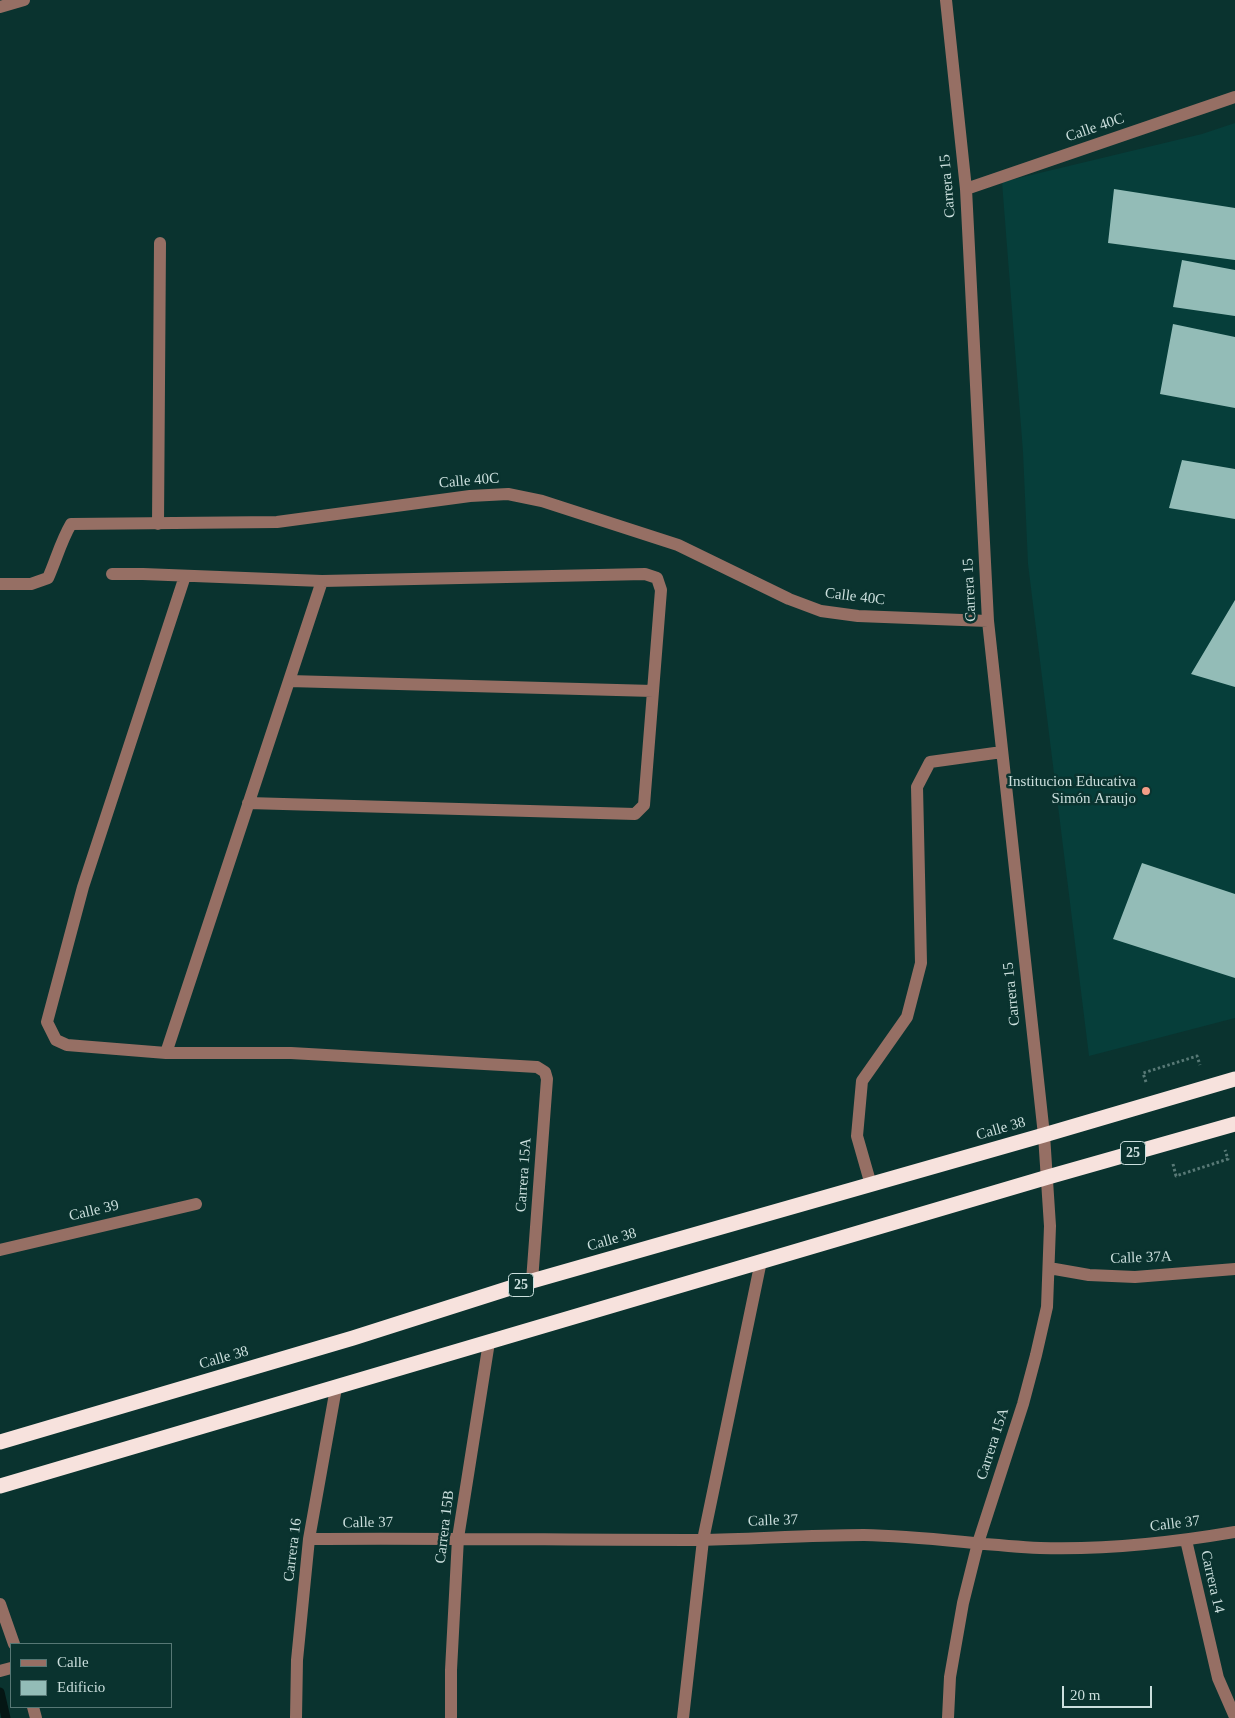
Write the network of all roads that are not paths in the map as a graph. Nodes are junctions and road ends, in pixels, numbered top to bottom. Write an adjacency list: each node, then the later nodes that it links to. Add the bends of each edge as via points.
1 (24, 0): 3 (street)
2 (946, 0): 5 (street, Carrera 15)
3 (0, 8)
4 (1235, 97): 5 (street, Calle 40C)
5 (966, 189): 12 (street, Carrera 15)
6 (160, 243): 7 (street)
7 (158, 524): 11 (street, Calle 40C, via 71,524 48,578 31,584); 12 (street, Calle 40C, via 277,522 470,496 508,494 678,545 789,599 821,611 858,616)
8 (112, 574): 9 (street)
9 (185, 576): 10 (street); 17 (street, via 83,887 47,1022 56,1040 67,1045)
10 (322, 581): 13 (street); 14 (street, via 646,574 657,578 661,590)
11 (0, 584)
12 (988, 621): 15 (street, Carrera 15)
13 (289, 681): 14 (street); 16 (street)
14 (653, 691): 16 (street, via 644,805 635,814)
15 (1002, 752): 20 (street, Carrera 15); 22 (street, via 930,762 917,787 921,963 907,1016 862,1081 857,1136)
16 (248, 803): 17 (street)
17 (166, 1053): 28 (street, Carrera 15A, via 291,1052 537,1067 547,1079)
18 (1235, 1079): 20 (highway, Calle 38 / 25)
19 (1235, 1124): 21 (highway, 25)
20 (1044, 1135): 21 (street, Carrera 15); 22 (highway, Calle 38 / 25)
21 (1048, 1177): 25 (highway, 25); 26 (street, Carrera 15A)
22 (871, 1184): 28 (highway, Calle 38 / 25)
23 (196, 1204): 24 (street, Calle 39)
24 (0, 1250)
25 (761, 1261): 29 (highway, 25); 36 (street)
26 (1049, 1268): 27 (street, Calle 37A, via 1089,1276 1135,1277); 38 (street, Carrera 15A, via 1046,1307 1036,1355)
27 (1235, 1268)
28 (532, 1281): 31 (highway, Calle 38 / 25, via 353,1338)
29 (489, 1342): 30 (highway, 25); 34 (street, Carrera 15B)
30 (336, 1388): 32 (highway, 25); 35 (street, Carrera 16)
31 (0, 1442)
32 (0, 1486)
33 (1235, 1532): 37 (street, Calle 37)
34 (458, 1538): 35 (street, Calle 37); 36 (street, Calle 37); 43 (street, Carrera 15B)
35 (309, 1539): 42 (street, Carrera 16, via 297,1660)
36 (703, 1540): 38 (street, Calle 37, via 862,1535); 44 (street)
37 (1186, 1540): 38 (street, Calle 37, via 1104,1548 1040,1548); 41 (street, Carrera 14, via 1218,1678)
38 (978, 1543): 45 (street, Carrera 15A, via 950,1677)
39 (0, 1604): 40 (street)
40 (14, 1643)
41 (1235, 1717)
42 (296, 1718)
43 (451, 1718)
44 (683, 1718)
45 (948, 1718)

